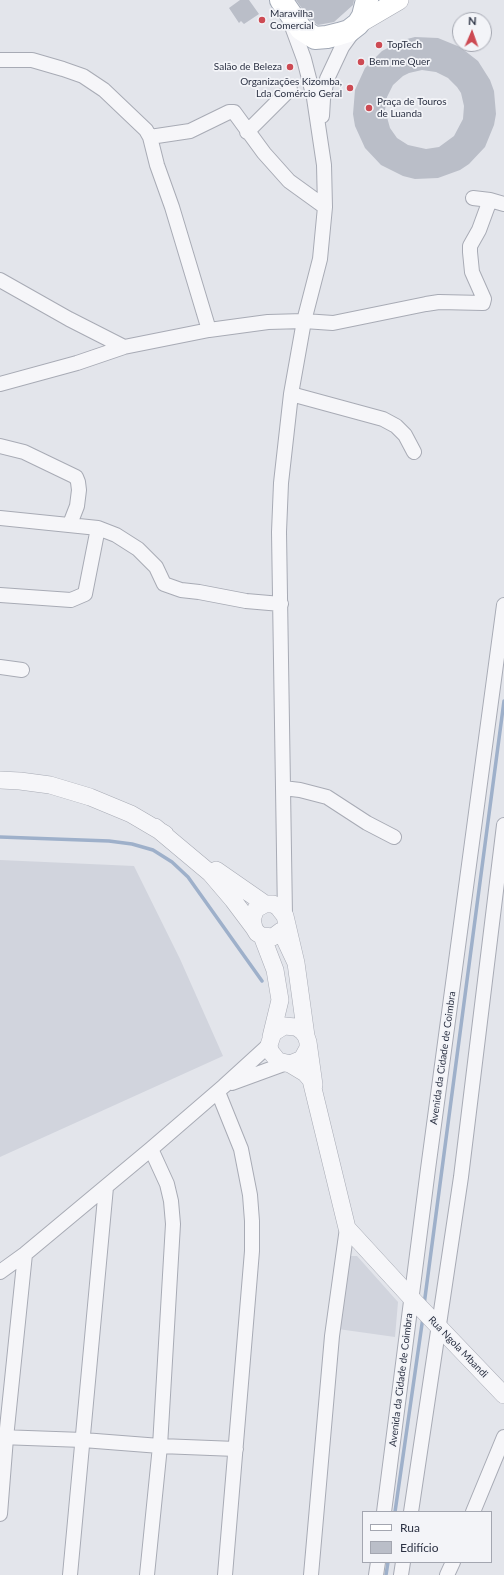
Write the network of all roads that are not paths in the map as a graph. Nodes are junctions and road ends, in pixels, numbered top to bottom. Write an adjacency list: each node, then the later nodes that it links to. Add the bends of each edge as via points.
1 (367, 0): 4 (main road)
2 (399, 0): 4 (main road)
3 (283, 4): 4 (main road, via 301,29 315,38 339,34); 9 (street, via 309,78)
4 (358, 24): 9 (street, via 342,48 327,79)
5 (0, 60): 8 (street, via 32,60 83,76 104,90 141,124)
6 (290, 89): 7 (street)
7 (248, 132): 8 (street, via 237,114 232,112 190,130); 13 (street, via 289,182)
8 (150, 137): 16 (street, via 156,165 172,207)
9 (321, 139): 13 (street)
10 (473, 198): 11 (street)
11 (490, 200): 12 (street); 15 (street, via 470,246 472,272 484,299 483,303 439,302 345,322)
12 (504, 204)
13 (325, 207): 15 (street, via 320,259)
14 (0, 280): 17 (street)
15 (304, 321): 16 (street, via 268,322); 19 (street)
16 (209, 330): 17 (street)
17 (124, 347): 18 (street)
18 (0, 384)
19 (292, 394): 21 (street, via 396,426 405,435); 26 (street, via 279,532)
20 (0, 446): 23 (street, via 24,452 76,477 79,490 77,506)
21 (414, 452)
22 (0, 518): 23 (street)
23 (70, 524): 24 (street)
24 (98, 528): 25 (street, via 85,594 71,600); 26 (street, via 116,535 138,549 156,567 164,584 182,590 246,601)
25 (0, 595)
26 (281, 604): 31 (street)
27 (504, 605): 48 (street, Avenida da Cidade de Coimbra)
28 (0, 667): 29 (street)
29 (22, 670)
30 (0, 780): 33 (street, via 57,787 90,797)
31 (283, 788): 34 (street, via 327,797); 35 (street, via 283,869)
32 (504, 825): 49 (street, via 461,1177)
33 (155, 827): 35 (street); 36 (street, via 210,873)
34 (394, 837)
35 (274, 908): 36 (street, via 256,909 252,924); 37 (street)
36 (258, 932): 37 (street, via 272,937 282,931); 39 (street, via 274,970 280,1000)
37 (296, 963): 38 (street)
38 (307, 1039): 39 (street, via 296,1027 290,1025 273,1033); 40 (street, via 308,1048 302,1059); 42 (street)
39 (270, 1042): 40 (street, via 273,1057); 41 (street)
40 (287, 1064): 41 (street); 42 (street, via 305,1073 311,1080)
41 (221, 1089): 43 (street); 55 (street, via 241,1149 252,1221 252,1251)
42 (318, 1111): 45 (street)
43 (151, 1149): 44 (street); 54 (street, via 172,1201 173,1224)
44 (106, 1187): 46 (street); 53 (street)
45 (347, 1228): 48 (street, Rua Ngola Mbandi); 66 (street, via 332,1336)
46 (25, 1254): 47 (street); 52 (street)
47 (0, 1272)
48 (413, 1300): 49 (street, Rua Ngola Mbandi); 56 (street, Avenida da Cidade de Coimbra)
49 (435, 1323): 50 (street, Rua Ngola Mbandi); 57 (street)
50 (504, 1395)
51 (504, 1437): 58 (street)
52 (3, 1438): 53 (street); 59 (street)
53 (83, 1440): 54 (street); 63 (street)
54 (160, 1446): 55 (street); 64 (street)
55 (236, 1449): 65 (street)
56 (384, 1511)
57 (411, 1511)
58 (473, 1511)
59 (0, 1514)
60 (378, 1563): 67 (street)
61 (403, 1563): 68 (street)
62 (453, 1563): 69 (street)
63 (70, 1575)
64 (147, 1575)
65 (225, 1575)
66 (311, 1575)
67 (376, 1575)
68 (401, 1575)
69 (447, 1575)

